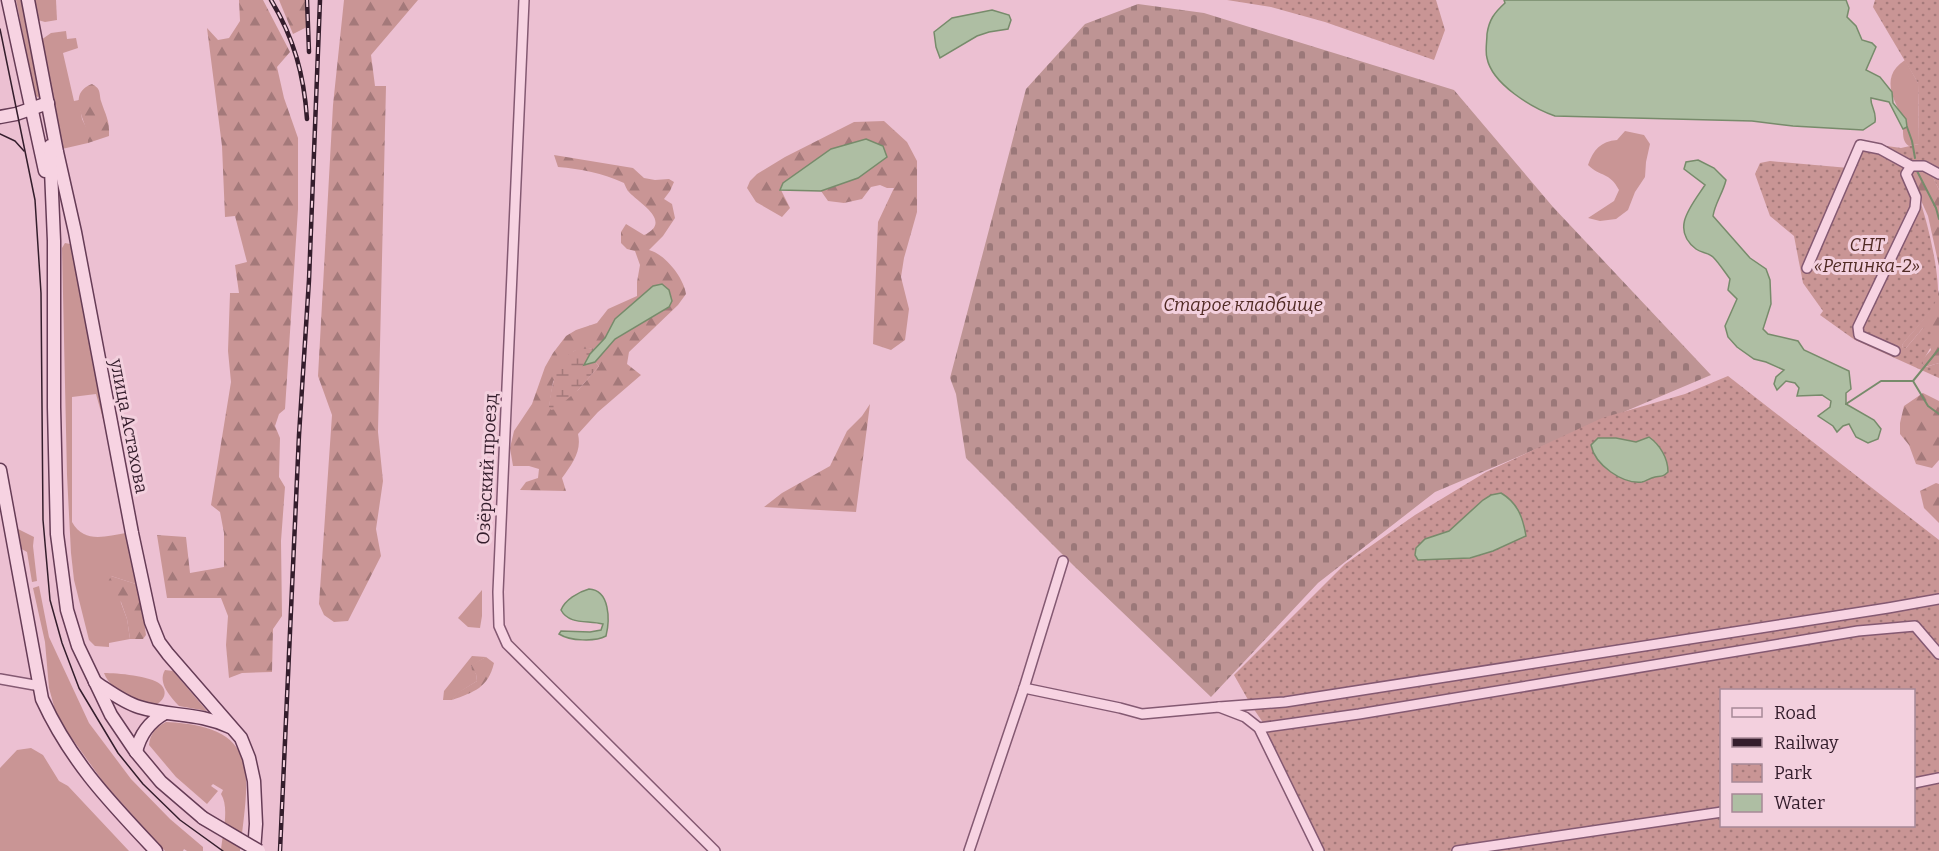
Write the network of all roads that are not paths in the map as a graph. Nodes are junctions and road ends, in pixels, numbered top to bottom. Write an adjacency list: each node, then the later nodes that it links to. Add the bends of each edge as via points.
1 (8, 0): 5 (main road, улица Астахова)
2 (28, 0): 4 (main road, улица Астахова)
3 (524, 0): 30 (street, Озёрский проезд, via 499,626 507,644)
4 (48, 103): 5 (main road); 9 (main road, улица Астахова); 23 (main road, улица Астахова, via 151,622 168,654)
5 (31, 109): 6 (main road); 9 (main road, улица Астахова)
6 (0, 117)
7 (1911, 166): 8 (street, via 1924,166); 10 (street, via 1880,149 1859,146); 11 (street, via 1906,174 1916,197 1915,208 1857,332)
8 (1939, 174)
9 (52, 198): 17 (main road, улица Астахова, via 57,534 67,610)
10 (1807, 268)
11 (1895, 351)
12 (0, 470): 18 (main road)
13 (1063, 561): 19 (street)
14 (1939, 598): 20 (street, via 1285,702)
15 (1939, 654): 22 (street, via 1915,626 1858,631)
16 (0, 679): 18 (street)
17 (94, 681): 21 (main road, via 126,702); 24 (main road, улица Астахова)
18 (40, 686): 28 (main road, via 57,730 77,761)
19 (1024, 688): 20 (street, via 1142,714); 31 (street)
20 (1219, 707): 22 (street, via 1245,717)
21 (165, 713): 23 (main road, via 196,715); 24 (main road, via 145,730)
22 (1259, 728): 32 (street)
23 (235, 729): 29 (main road, улица Астахова, via 249,758 254,781)
24 (136, 752): 29 (main road, улица Астахова, bridge, via 161,782 203,818)
25 (1939, 778): 26 (street)
26 (1915, 783)
27 (1720, 812): 33 (street)
28 (156, 851)
29 (257, 851)
30 (714, 851)
31 (969, 851)
32 (1319, 851)
33 (1457, 851)

